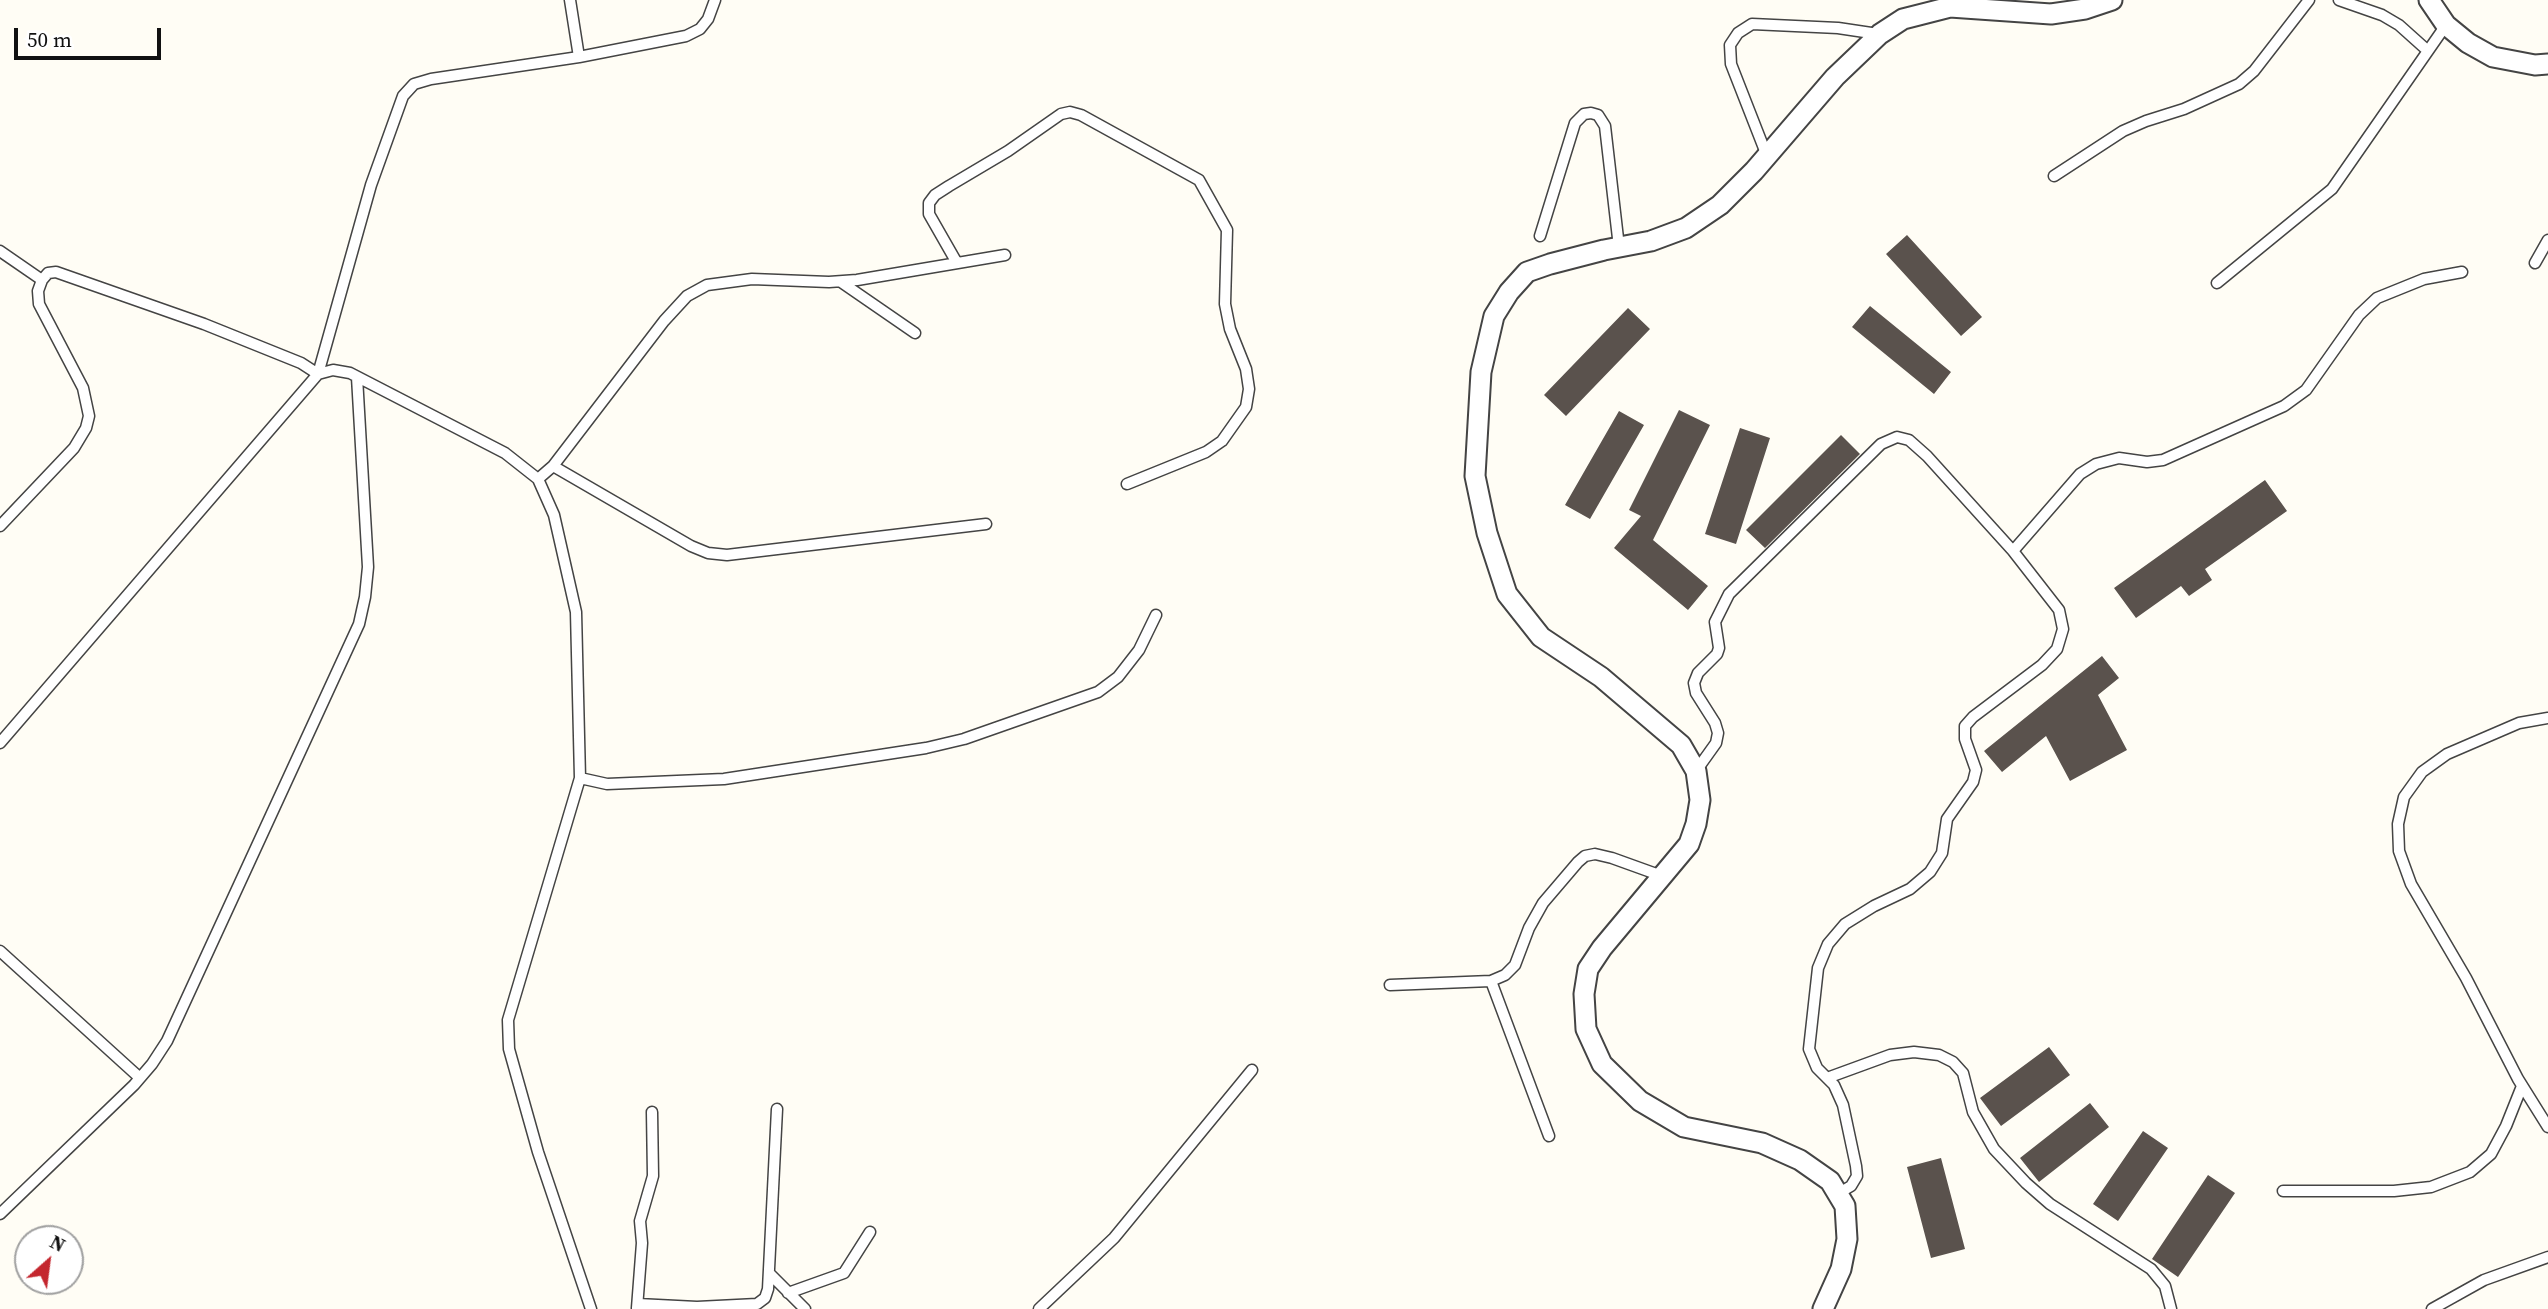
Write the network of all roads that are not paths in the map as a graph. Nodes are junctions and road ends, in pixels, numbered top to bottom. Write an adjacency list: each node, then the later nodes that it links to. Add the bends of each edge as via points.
1 (570, 0): 10 (lane)
2 (715, 0): 10 (lane, via 700,29 686,36)
3 (2112, 0): 8 (street, via 2051,14 1950,7 1903,19)
4 (2309, 0): 13 (lane, via 2239,84 2123,131)
5 (2339, 0): 9 (lane, via 2382,15)
6 (2429, 0): 7 (street)
7 (2446, 25): 9 (lane); 11 (street, via 2493,57)
8 (1880, 34): 12 (street, via 1835,77); 12 (lane, via 1752,24 1738,33 1730,45 1731,64)
9 (2428, 51): 24 (lane, via 2332,190)
10 (579, 57): 26 (lane, via 431,79 414,84 402,96 371,185)
11 (2548, 64)
12 (1767, 156): 16 (street, via 1720,205 1686,228 1651,242)
13 (2054, 176)
14 (1540, 236): 16 (lane, via 1572,131 1579,118 1591,113 1605,126)
15 (2548, 240): 20 (lane)
16 (1619, 247): 37 (street, via 1527,272 1509,292 1494,316 1481,372 1475,475 1507,594 1541,637 1601,677 1681,745)
17 (0, 251): 22 (lane)
18 (1005, 255): 19 (lane)
19 (957, 263): 23 (lane); 30 (lane, via 929,214 929,203 1061,114 1081,115 1199,180 1227,230 1225,304 1246,369 1246,407 1222,441 1206,452)
20 (2535, 263)
21 (2462, 272): 33 (lane, via 2424,279 2377,298 2359,315 2306,390 2284,406 2163,460 2119,458 2096,464 2080,474)
22 (42, 280): 26 (lane, via 56,272 204,324); 32 (lane, via 39,304 83,388 89,416 74,448)
23 (841, 282): 25 (lane); 28 (lane, via 752,279 707,285 687,296)
24 (2217, 283)
25 (915, 332)
26 (318, 374): 27 (lane, via 332,370); 36 (lane)
27 (357, 377): 29 (lane, via 505,453); 44 (lane, via 368,567 359,624 167,1041)
28 (553, 466): 29 (lane); 31 (lane, via 708,553 727,555)
29 (538, 479): 38 (lane, via 554,514 576,612)
30 (1127, 484)
31 (986, 524)
32 (0, 526)
33 (2013, 551): 37 (lane, via 1909,440 1896,437 1881,444 1729,594 1715,622 1717,654 1694,683 1718,733); 45 (lane, via 2059,610 2063,629 2057,649 1965,726 1976,770 1973,782 1947,819 1942,853 1930,872 1910,889 1845,924 1828,944 1818,968 1809,1049)
34 (1156, 615): 38 (lane, via 1139,650 1118,677 1098,692 964,739 724,779 607,784)
35 (2548, 718): 46 (lane, via 2519,723 2447,754 2422,772 2404,797 2398,824 2399,851 2411,884)
36 (0, 743)
37 (1696, 771): 39 (street, via 1700,800 1696,824 1689,844)
38 (580, 778): 60 (lane, via 508,1020 509,1049 538,1152)
39 (1662, 876): 41 (lane, via 1612,858 1585,856 1543,903 1515,965); 52 (street, via 1588,969 1586,1029 1602,1064 1640,1101 1684,1127 1762,1143 1800,1160)
40 (0, 951): 44 (lane)
41 (1492, 981): 42 (lane); 50 (lane)
42 (1390, 985)
43 (1252, 1070): 62 (lane, via 1115,1238)
44 (140, 1078): 53 (lane)
45 (1827, 1078): 52 (lane, via 1843,1105 1856,1166 1851,1186); 64 (lane, via 1890,1055 1914,1052 1953,1062 1963,1073 1973,1112 1994,1149 2050,1204 2151,1269 2165,1286)
46 (2522, 1086): 49 (lane); 51 (lane, via 2491,1154 2470,1172 2431,1187 2407,1190)
47 (777, 1110): 56 (lane)
48 (652, 1112): 58 (lane, via 653,1176 640,1221)
49 (2548, 1127)
50 (1549, 1136)
51 (2283, 1191)
52 (1839, 1193): 63 (street, via 1845,1206 1847,1239 1842,1269)
53 (0, 1214)
54 (870, 1232): 57 (lane, via 844,1273)
55 (2548, 1257): 65 (lane, via 2484,1280)
56 (769, 1272): 57 (lane); 59 (lane, via 765,1298 757,1304)
57 (788, 1293): 61 (lane)
58 (637, 1307): 59 (lane)
59 (684, 1308)
60 (591, 1309)
61 (806, 1309)
62 (1039, 1309)
63 (1823, 1309)
64 (2171, 1309)
65 (2432, 1309)

